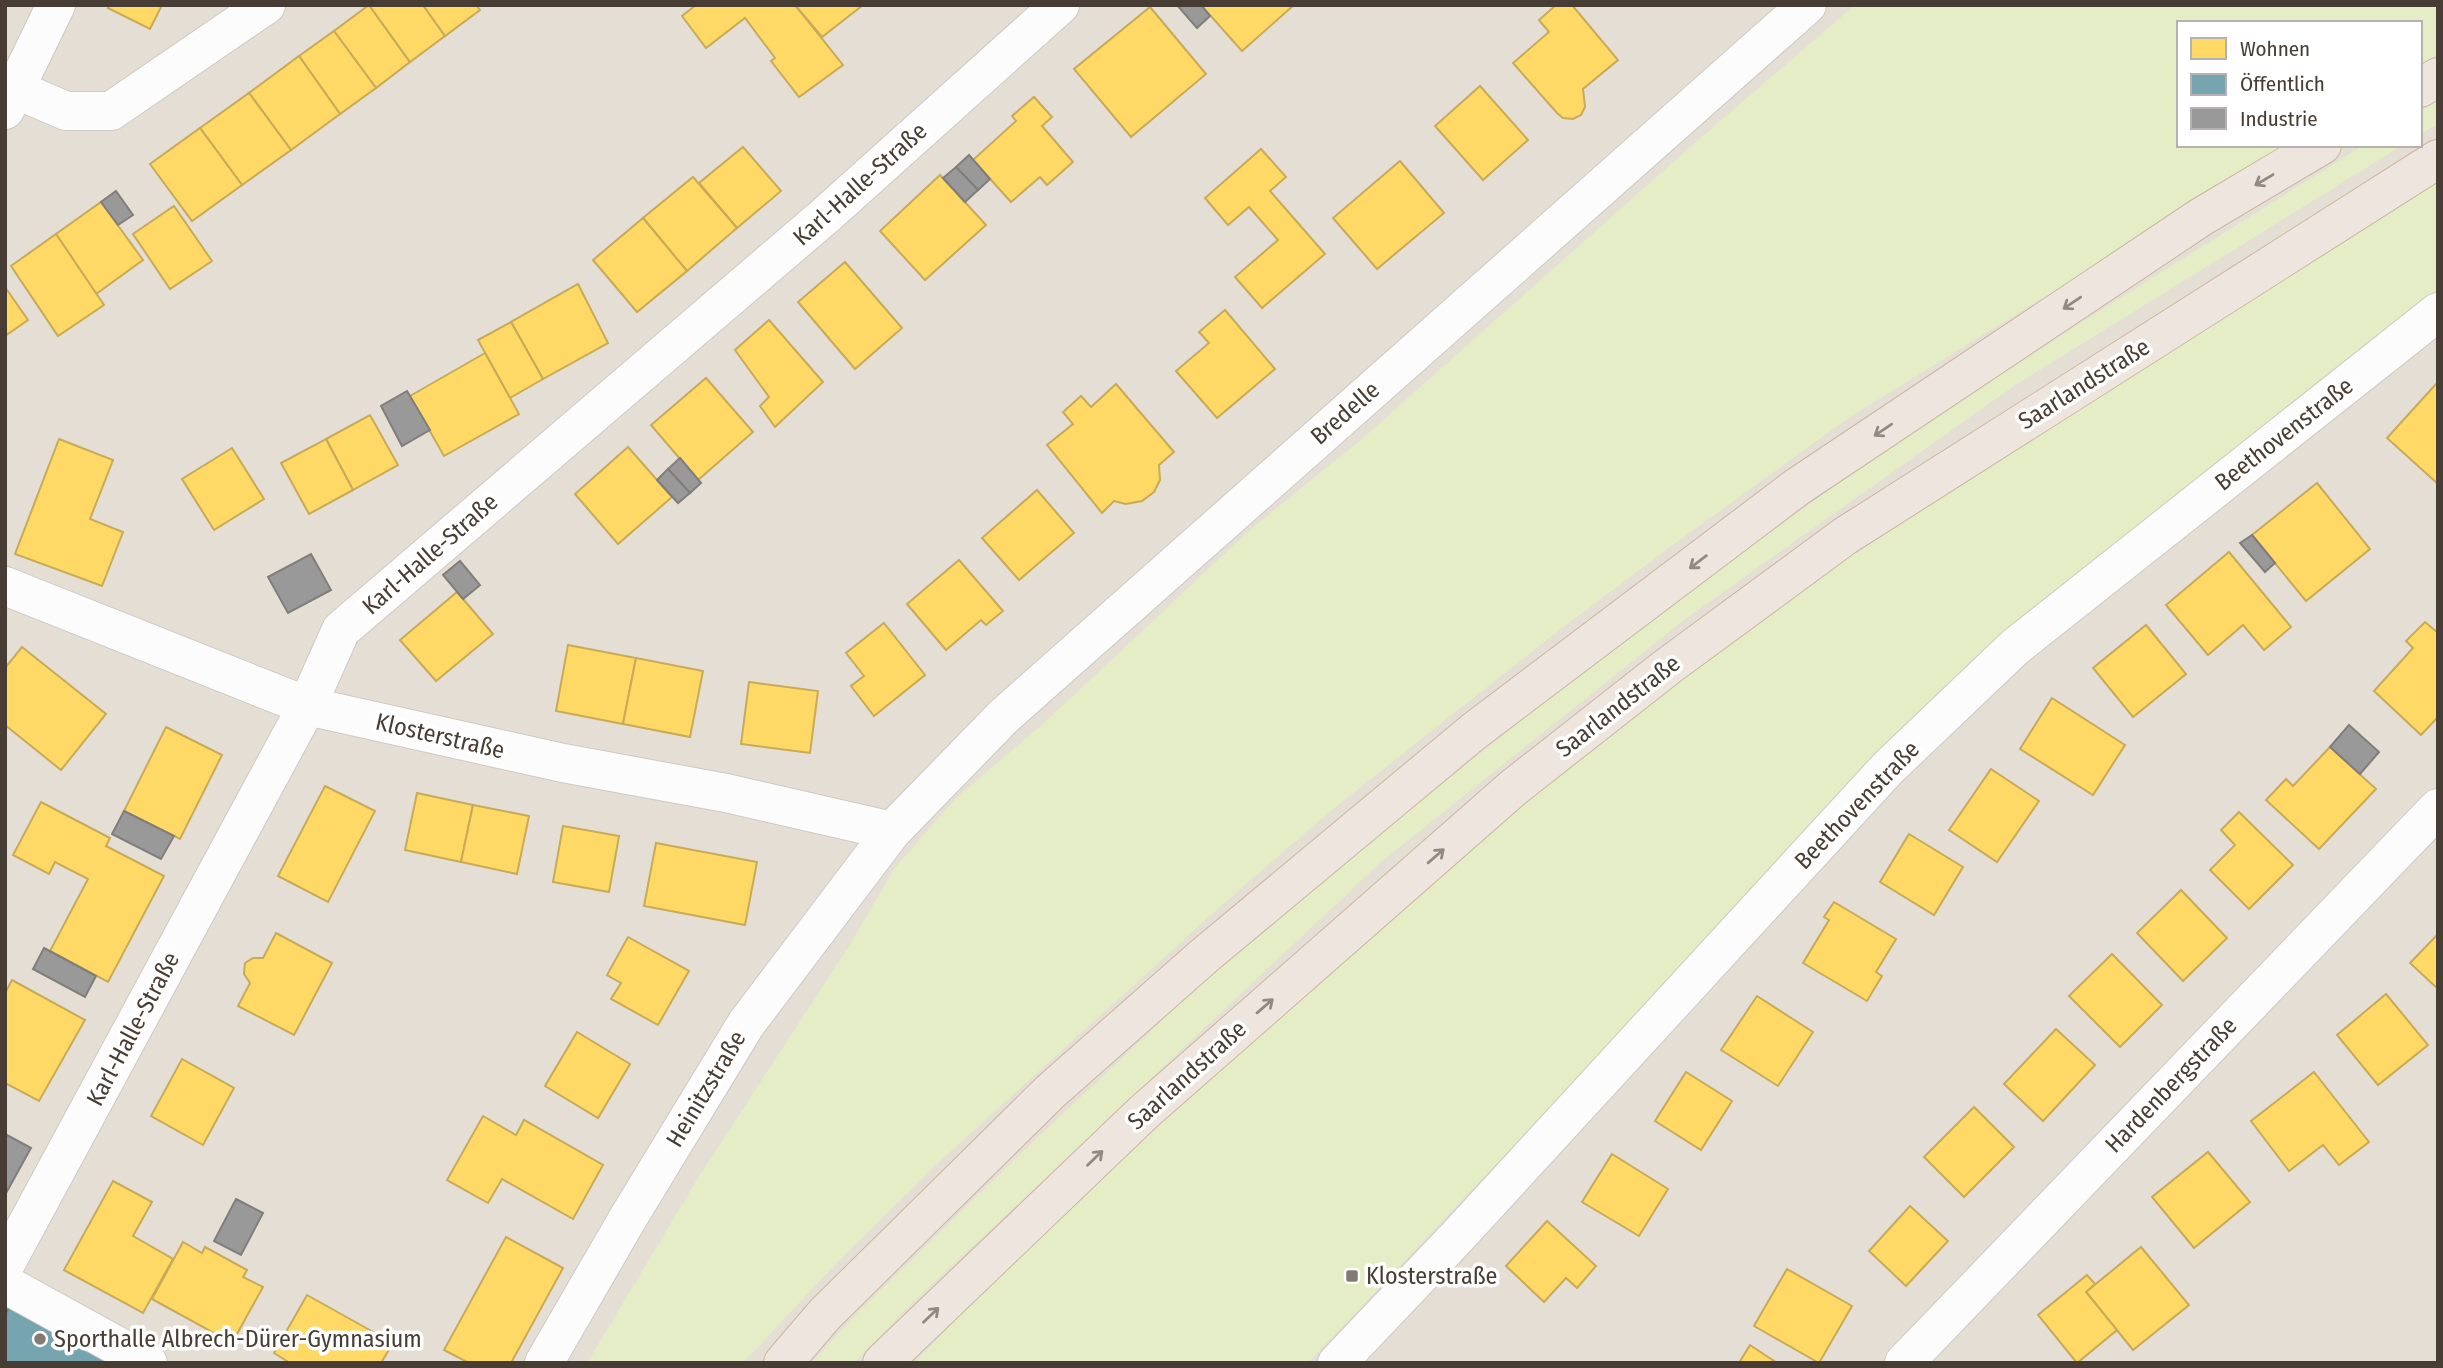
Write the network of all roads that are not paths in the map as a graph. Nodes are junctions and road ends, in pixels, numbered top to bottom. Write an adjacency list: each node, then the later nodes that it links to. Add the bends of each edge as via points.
1 (56, 5): 7 (street)
2 (267, 5): 7 (street, via 111,111 66,111)
3 (1060, 5): 12 (street, Karl-Halle-Straße, via 826,215 341,630)
4 (1807, 5): 14 (street, Bredelle, via 1003,717)
5 (2438, 77): 6 (highway)
6 (2422, 87)
7 (10, 99)
8 (2319, 147): 19 (highway, one-way to 19, via 2201,217 1797,487 1473,732 1204,956 1050,1092 825,1314)
9 (2438, 159): 20 (highway, Saarlandstraße, one-way to 9, via 1144,1112 1513,788 1667,667 1845,536)
10 (2438, 312): 21 (street, Beethovenstraße, via 2015,647 1888,768)
11 (5, 586): 12 (street, Klosterstraße)
12 (307, 706): 14 (street, Klosterstraße); 15 (street, Karl-Halle-Straße)
13 (2438, 807): 22 (street, Hardenbergstraße)
14 (892, 831): 18 (street, Heinitzstraße, via 746,1024)
15 (5, 1265)
16 (5, 1284): 17 (street)
17 (148, 1363)
18 (544, 1363)
19 (783, 1363)
20 (882, 1363)
21 (1337, 1363)
22 (1904, 1363)

